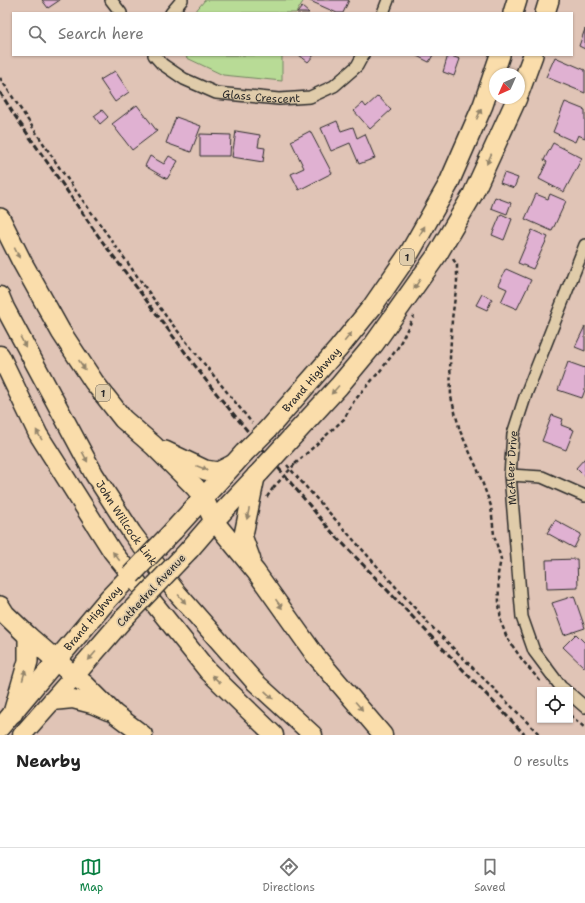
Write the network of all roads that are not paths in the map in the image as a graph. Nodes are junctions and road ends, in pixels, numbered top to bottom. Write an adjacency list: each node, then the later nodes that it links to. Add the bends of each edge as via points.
1 (111, 0): 6 (street)
2 (182, 0): 7 (street)
3 (388, 0): 8 (street)
4 (517, 0): 9 (highway)
5 (549, 0): 10 (highway)
6 (119, 12)
7 (172, 12)
8 (383, 12)
9 (513, 12)
10 (545, 12)
11 (155, 56): 12 (street, Glass Crescent, via 184,79 216,93 280,100 310,97 334,86 357,66)
12 (362, 56)
13 (500, 56): 22 (highway, Brand Highway / 1, one-way to 13, bridge, via 338,349 372,307 410,252 448,185 483,105)
14 (533, 56): 15 (highway)
15 (525, 77)
16 (514, 104): 23 (highway, Cathedral Avenue / 1, one-way to 23, bridge, via 473,194 437,255 374,344)
17 (0, 218): 21 (highway, 1, one-way to 21, via 60,332 123,419)
18 (585, 245): 24 (street, McAleer Drive, via 526,394 514,434)
19 (0, 296): 43 (main road, John Willcock Link, one-way to 43, via 94,474 132,533 177,593 255,682)
20 (0, 355): 42 (main road, one-way to 20, via 208,671 112,551 38,434)
21 (154, 446): 22 (highway, 1, one-way to 22, via 205,470 218,472); 26 (highway, 1)
22 (239, 459): 26 (highway, Brand Highway / 1)
23 (258, 474): 27 (highway, Cathedral Avenue / 1); 28 (main road, one-way to 28, via 243,537)
24 (510, 475): 25 (street, via 542,478); 33 (street, McAleer Drive, via 522,617 534,651)
25 (585, 496)
26 (203, 497): 27 (highway); 31 (highway, Brand Highway / 1, bridge, via 109,598)
27 (214, 521): 28 (main road); 32 (highway, Cathedral Avenue / 1, one-way to 32, bridge)
28 (256, 572): 44 (main road, one-way to 44, via 315,655)
29 (0, 606): 30 (highway)
30 (28, 636): 31 (highway); 37 (highway, one-way to 30, via 28,661)
31 (56, 660): 32 (highway); 37 (main road)
32 (74, 676): 35 (main road, Cathedral Avenue); 38 (main road)
33 (561, 687)
34 (573, 697): 36 (street)
35 (52, 701): 38 (main road, via 73,699); 40 (main road, Cathedral Avenue)
36 (585, 707)
37 (13, 712): 39 (main road)
38 (116, 714): 41 (main road)
39 (0, 728)
40 (22, 735)
41 (143, 735)
42 (274, 735)
43 (313, 735)
44 (383, 735)

